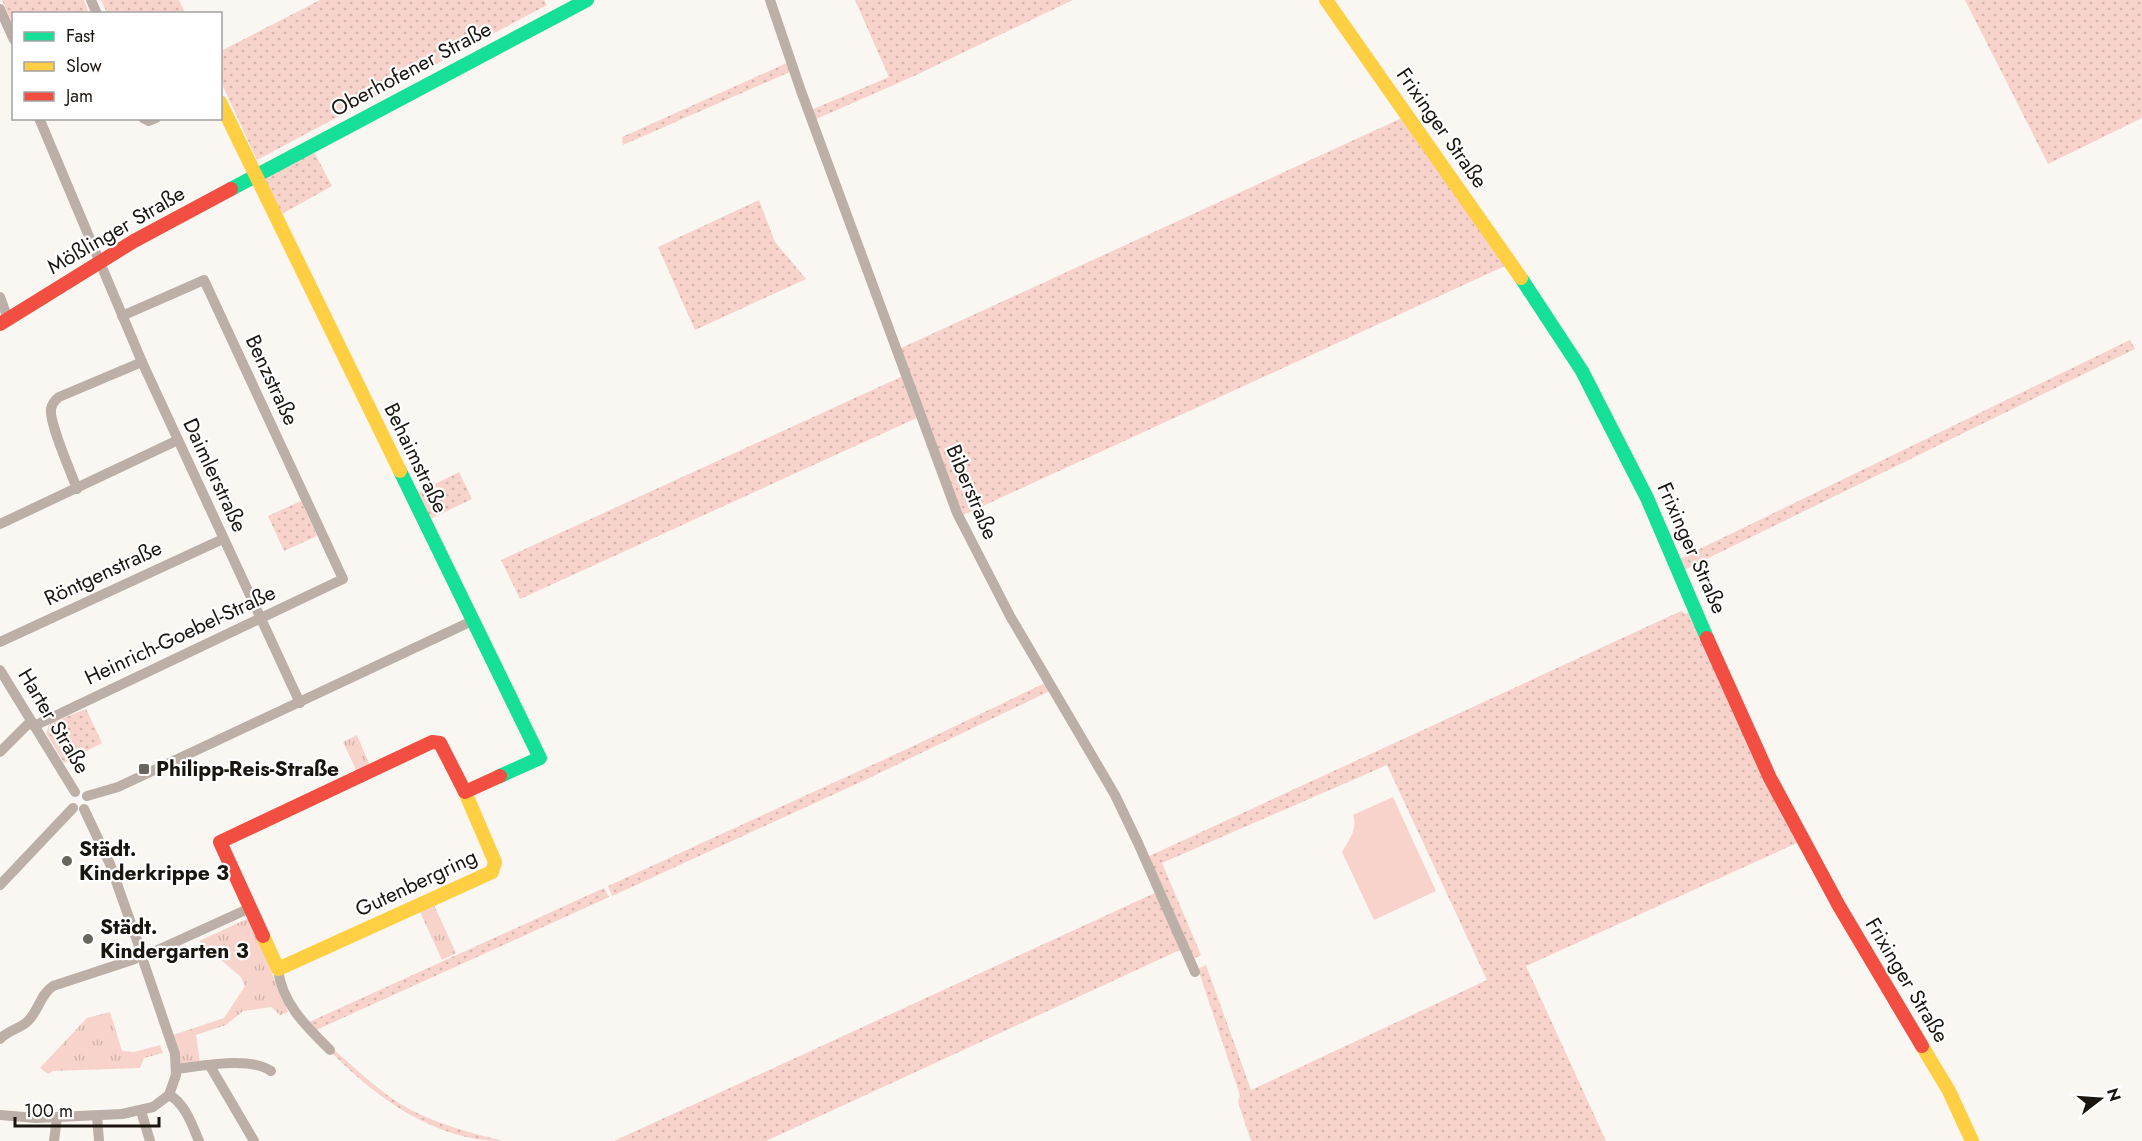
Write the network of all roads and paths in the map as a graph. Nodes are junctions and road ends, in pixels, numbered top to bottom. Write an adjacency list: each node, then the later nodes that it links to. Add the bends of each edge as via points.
1 (586, 0): 8 (street, Oberhofener Straße)
2 (770, 0): 34 (street, Biberstraße, via 957,513 1010,616 1115,795)
3 (1326, 0): 50 (street, Frixinger Straße, via 1536,299 1582,371 1647,498 1770,778 1839,906 1949,1091)
4 (0, 9): 5 (street)
5 (12, 36)
6 (222, 106): 8 (street, Behaimstraße)
7 (40, 120): 9 (street, Daimlerstraße)
8 (255, 176): 9 (street, Mößlinger Straße); 20 (street, Behaimstraße)
9 (100, 261): 11 (street, Daimlerstraße); 12 (street, Mößlinger Straße)
10 (0, 297): 12 (street)
11 (122, 316): 13 (street, Daimlerstraße); 18 (street, Benzstraße, via 204,280)
12 (4, 322)
13 (142, 362): 14 (street, Daimlerstraße); 15 (street, via 53,402 53,422)
14 (178, 440): 15 (street); 17 (street, Daimlerstraße)
15 (77, 489): 16 (street)
16 (0, 525)
17 (224, 539): 19 (street, Daimlerstraße); 21 (street, Röntgenstraße)
18 (343, 579): 19 (street, Heinrich-Goebel-Straße)
19 (261, 619): 23 (street, Daimlerstraße); 24 (street, Heinrich-Goebel-Straße)
20 (472, 621): 23 (street); 27 (street, Behaimstraße, via 540,758)
21 (0, 642)
22 (0, 670): 24 (street, Harter Straße)
23 (300, 703): 28 (street, via 118,787)
24 (32, 723): 25 (street, Heinrich-Goebel-Straße); 26 (street, Harter Straße)
25 (0, 752)
26 (75, 792): 28 (street, Harter Straße, via 82,791); 29 (street, Harter Straße, via 70,801)
27 (465, 792): 31 (street, Gutenbergring, via 440,743 432,742 220,842); 33 (street, Gutenbergring, via 495,862 492,872)
28 (87, 796): 29 (street, Harter Straße, via 88,803)
29 (78, 808): 30 (street); 32 (street, via 110,864)
30 (0, 885)
31 (249, 908): 32 (street); 33 (street, Gutenbergring)
32 (142, 956): 35 (street, via 53,986 25,1024); 38 (street, via 175,1054)
33 (278, 969): 36 (street, Gutenbergring, via 299,1020)
34 (1195, 972)
35 (0, 1039)
36 (330, 1050)
37 (210, 1066): 38 (street); 39 (street, via 257,1064); 49 (street)
38 (176, 1069): 40 (street)
39 (271, 1071)
40 (169, 1095): 41 (street); 48 (street, via 185,1111)
41 (141, 1111): 43 (street); 47 (street)
42 (0, 1115): 44 (street)
43 (97, 1116): 44 (street); 46 (street)
44 (57, 1117): 45 (street)
45 (54, 1141)
46 (99, 1141)
47 (150, 1141)
48 (200, 1141)
49 (254, 1141)
50 (1972, 1141)

